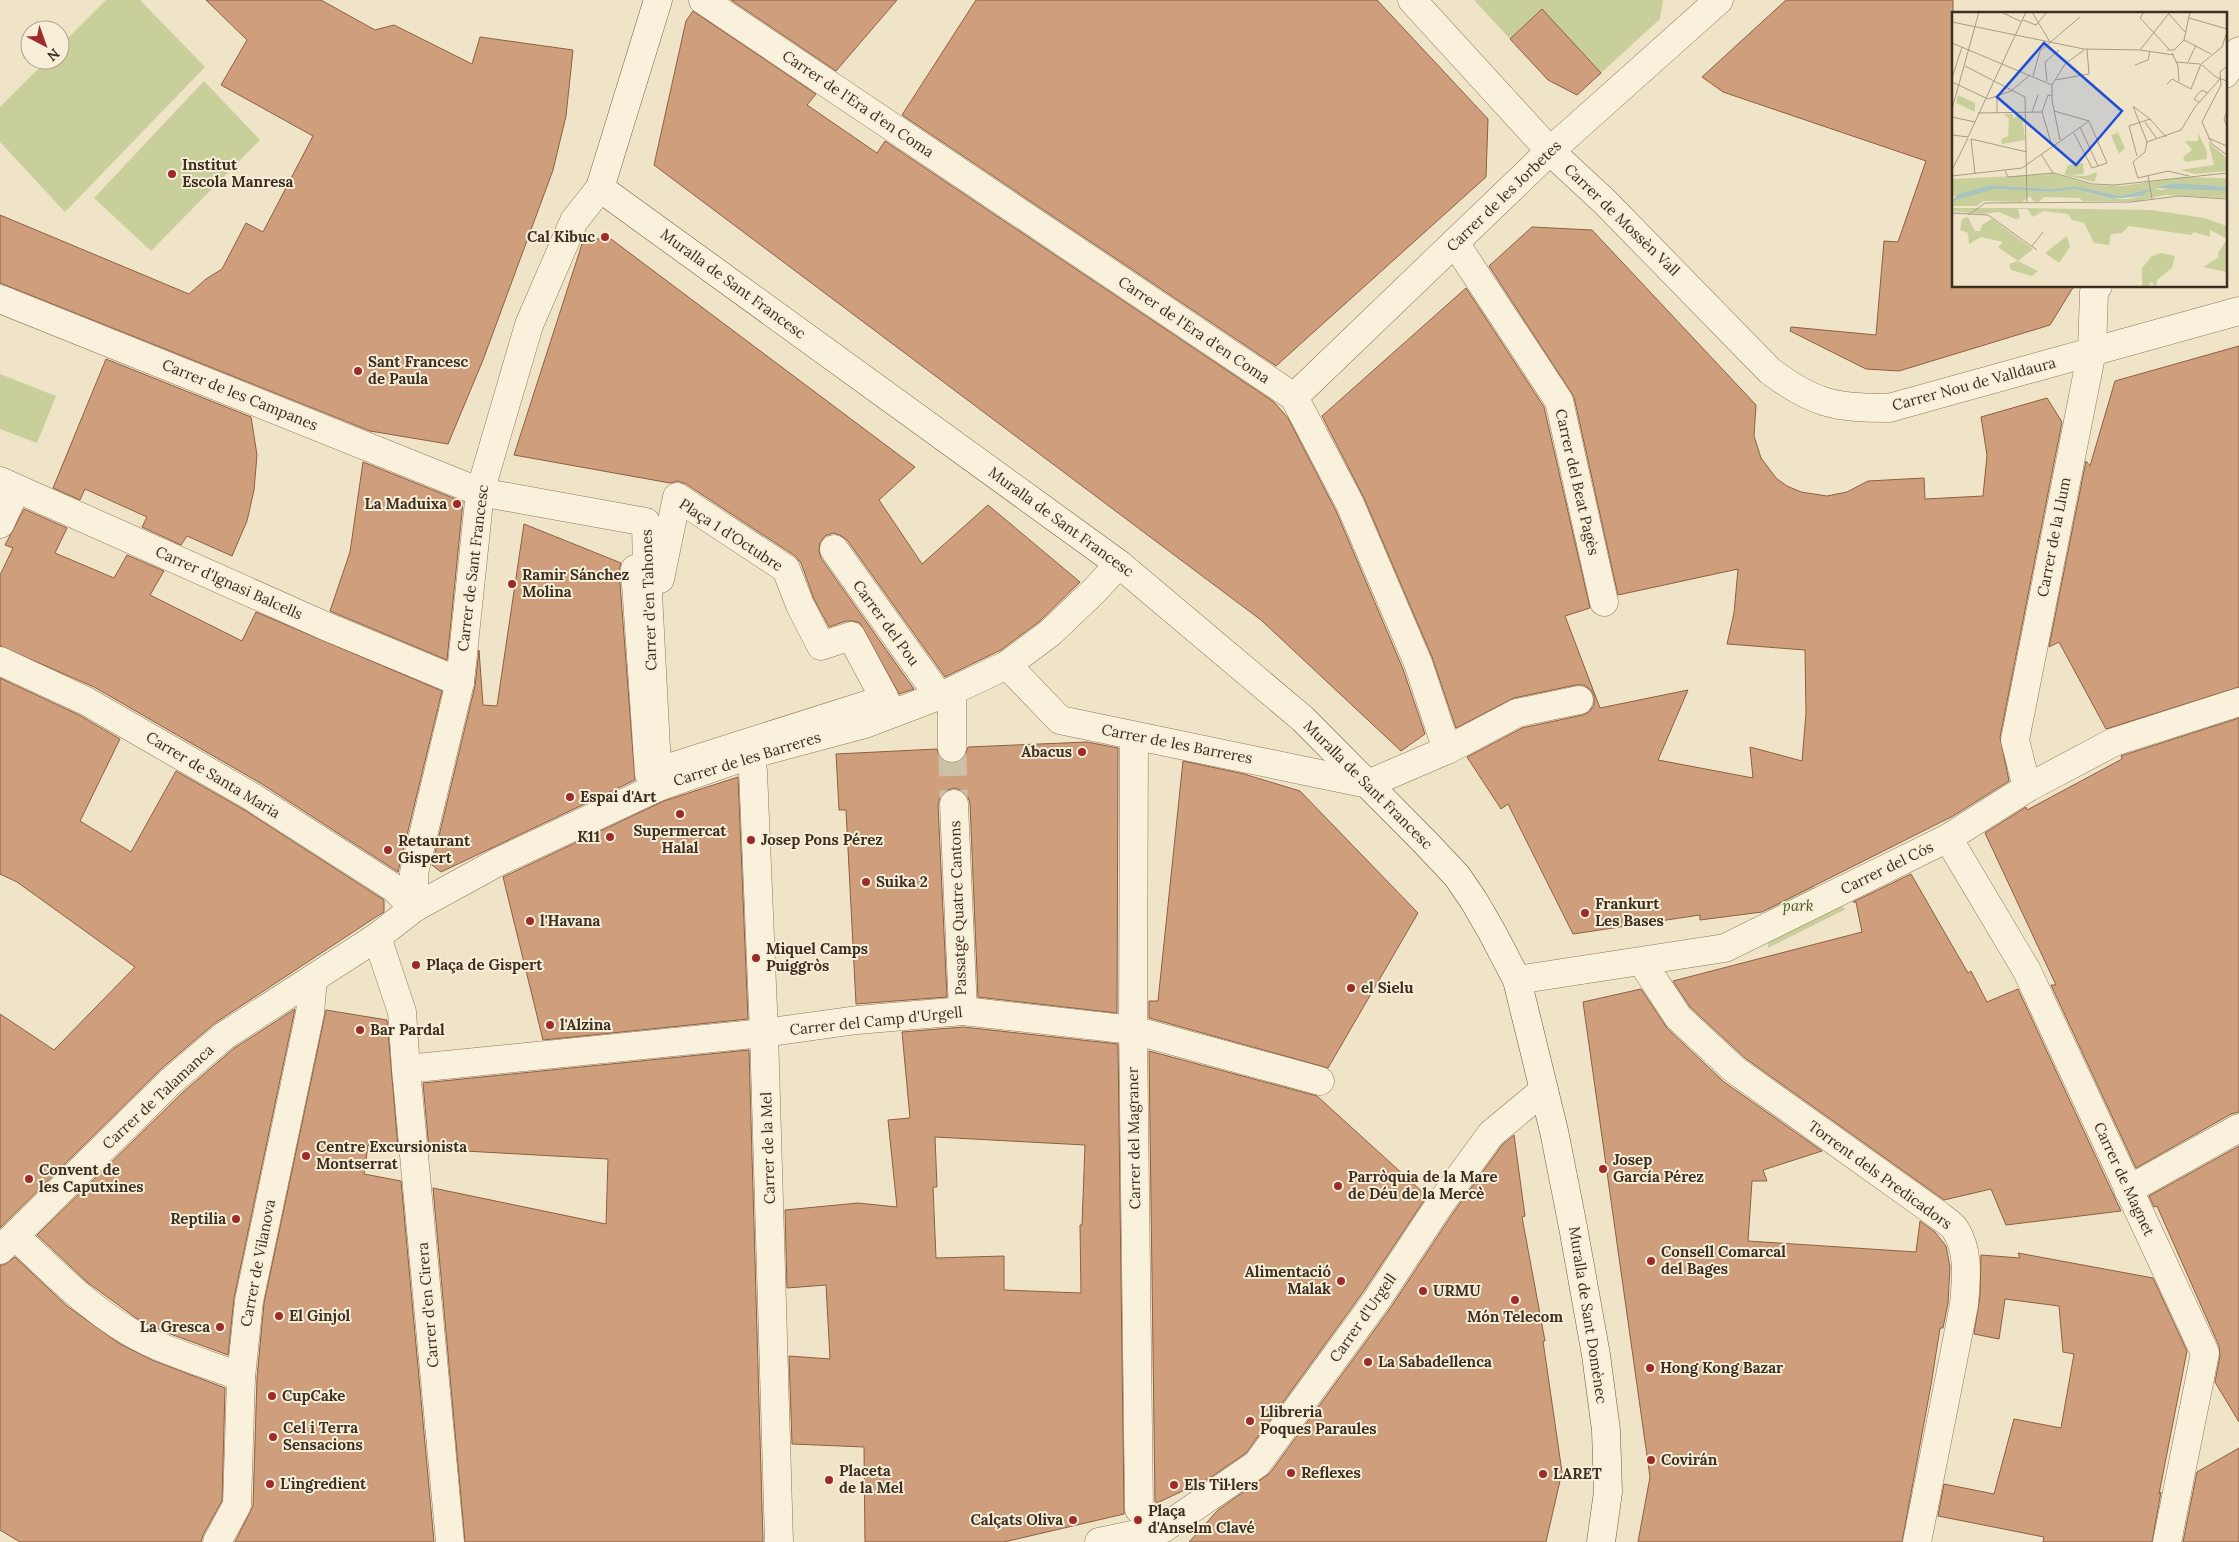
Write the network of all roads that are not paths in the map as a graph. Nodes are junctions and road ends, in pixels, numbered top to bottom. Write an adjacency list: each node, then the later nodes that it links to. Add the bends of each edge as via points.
1 (658, 0): 8 (street)
2 (703, 0): 15 (street, Carrer de l'Era d'en Coma)
3 (1412, 0): 7 (street, Carrer de Mossèn Vall)
4 (1719, 0): 7 (street, Carrer de les Jorbetes)
5 (2239, 51): 6 (street)
6 (2226, 72)
7 (1550, 151): 9 (street, Carrer de les Jorbetes); 13 (street, Carrer de Mossèn Vall)
8 (600, 188): 17 (street, Carrer de Sant Francesc, via 574,221 529,325); 20 (street, Muralla de Sant Francesc)
9 (1455, 243): 15 (street, Carrer de les Jorbetes); 22 (street, Carrer del Beat Pagès, via 1559,401)
10 (2097, 288): 14 (street, Carrer de la Llum)
11 (0, 299): 17 (street, Carrer de les Campanes)
12 (2239, 311): 14 (street, Carrer Nou de Valldaura)
13 (1731, 329): 14 (street, Carrer Nou de Valldaura, via 1770,371 1796,390 1824,402 1850,408 1888,408)
14 (2092, 351): 35 (street, Carrer de la Llum, via 2015,740)
15 (1294, 397): 31 (street, Carrer de l'Era d'en Coma, via 1350,504 1418,663)
16 (8, 485): 18 (street); 25 (street, Carrer d'Ignasi Balcells, via 322,625)
17 (480, 492): 21 (street, Carrer d'en Tahones, via 646,522); 25 (street, Carrer de Sant Francesc)
18 (0, 524)
19 (834, 549): 26 (street, Carrer del Pou)
20 (1119, 564): 24 (street, Carrer de les Barreres, via 1050,633); 34 (street, Muralla de Sant Francesc, via 1303,719)
21 (647, 574): 33 (street, Carrer d'en Tahones); 33 (street, Plaça 1 d'Octubre, via 660,579 677,497 786,569 821,646 851,636 885,699)
22 (1604, 602)
23 (0, 661): 38 (street, Carrer de Santa Maria, via 86,700 254,798 394,888)
24 (1007, 664): 26 (street, Carrer de les Barreres); 29 (street, Carrer de les Barreres, via 1060,720)
25 (460, 682): 38 (street, Carrer de Sant Francesc, via 414,873)
26 (946, 694): 30 (street); 32 (street, Carrer de les Barreres, via 865,724)
27 (1579, 700): 31 (street, via 1518,713)
28 (2239, 702): 35 (street, Carrer del Cós, via 2114,742)
29 (1134, 736): 34 (street, Carrer de les Barreres); 44 (street, Carrer del Magraner)
30 (952, 748)
31 (1447, 750): 34 (street)
32 (750, 755): 33 (street, Carrer de les Barreres); 45 (street, Carrer de la Mel)
33 (657, 779): 38 (street, Carrer de les Barreres)
34 (1368, 784): 42 (street, Muralla de Sant Francesc, via 1457,876)
35 (2027, 788): 37 (street, Carrer del Cós)
36 (954, 804): 43 (street, Passatge Quatre Cantons)
37 (1948, 838): 40 (street, Carrer del Cós, via 1725,948); 50 (street, Carrer de Magnet, via 2027,971)
38 (414, 908): 39 (street, Carrer de les Barreres)
39 (376, 937): 41 (street, Carrer de Talamanca); 46 (street, Carrer d'en Cirera, via 402,1012)
40 (1642, 962): 42 (street, Carrer del Cós); 59 (street, Torrent dels Predicadors, via 1678,1017 1735,1070 1954,1227 1964,1248 1964,1305)
41 (312, 978): 51 (street, Carrer de Talamanca, via 224,1036 171,1081); 52 (street, Carrer de Vilanova, via 310,1013 249,1301)
42 (1517, 980): 48 (street, Muralla de Sant Francesc)
43 (962, 1011): 44 (street, Carrer del Camp d'Urgell); 45 (street, Carrer del Camp d'Urgell, via 857,1020)
44 (1133, 1030): 47 (street, Carrer del Camp d'Urgell); 53 (street, Carrer del Magraner, via 1139,1509)
45 (764, 1033): 46 (street, Carrer del Camp d'Urgell); 56 (street, Carrer de la Mel)
46 (406, 1069): 55 (street, Carrer d'en Cirera)
47 (1320, 1081)
48 (1544, 1090): 53 (street, Carrer d'Urgell, via 1491,1134 1376,1301 1257,1464); 58 (street, Muralla de Sant Domènec, via 1574,1227 1606,1430 1608,1492)
49 (2239, 1128): 50 (street)
50 (2128, 1190): 60 (street, Carrer de Magnet, via 2205,1353)
51 (8, 1243): 52 (street, via 81,1298 147,1341)
52 (241, 1377): 54 (street, Carrer de Vilanova, via 236,1505)
53 (1160, 1535): 57 (street)
54 (217, 1542)
55 (450, 1542)
56 (779, 1542)
57 (1099, 1542)
58 (1601, 1542)
59 (1917, 1542)
60 (2167, 1542)

